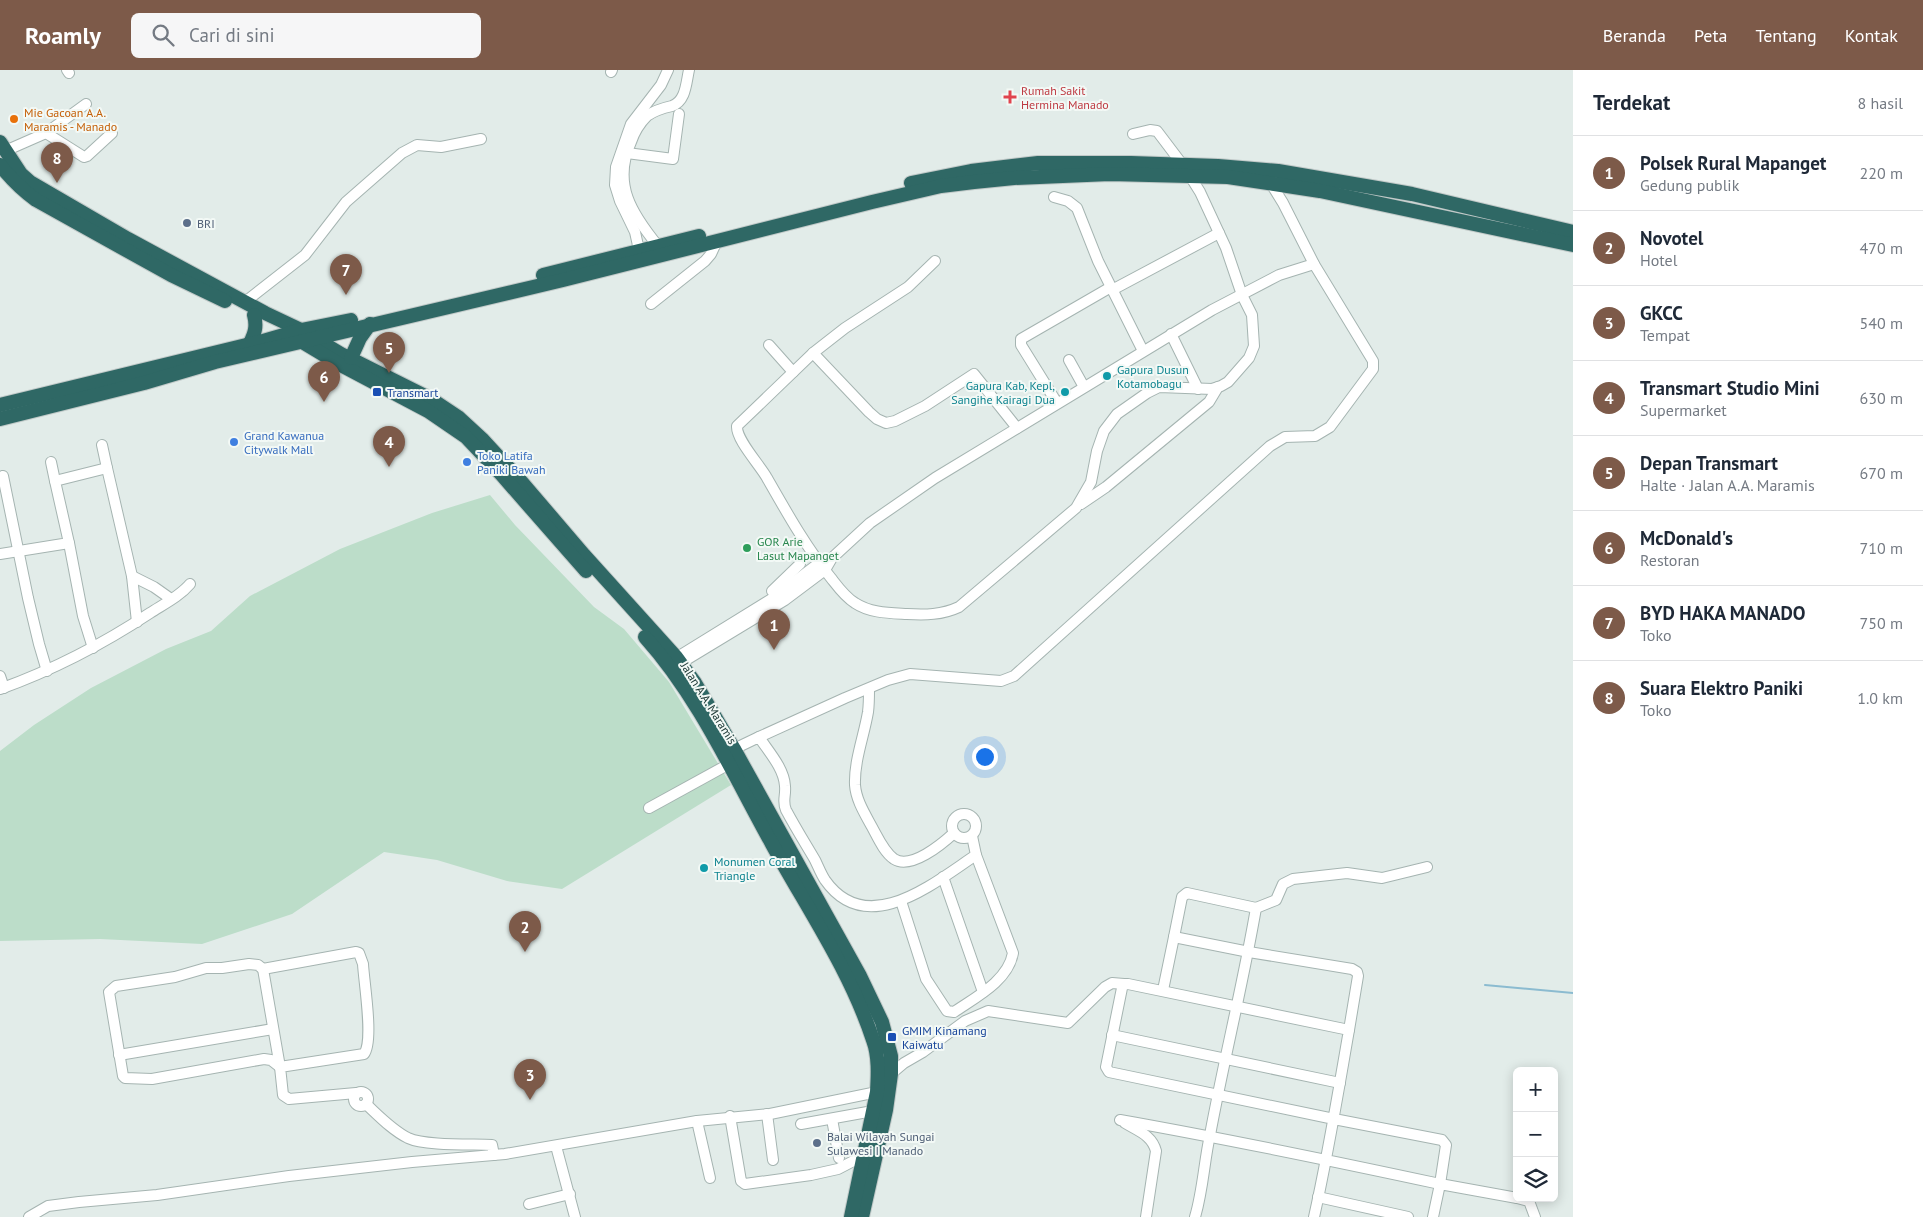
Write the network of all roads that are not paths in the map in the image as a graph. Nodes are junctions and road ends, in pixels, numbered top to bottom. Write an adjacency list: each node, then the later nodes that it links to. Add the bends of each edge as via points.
1 (668, 70): 3 (street)
2 (689, 70): 5 (street, via 682,98 678,103)
3 (653, 95): 5 (street); 22 (street, via 631,124 616,167 615,185)
4 (86, 104): 7 (street)
5 (665, 107): 12 (street, via 644,120)
6 (679, 114): 12 (street, via 673,160)
7 (46, 133): 8 (street, via 85,157); 11 (street)
8 (112, 133)
9 (1133, 134): 14 (street, via 1157,131)
10 (481, 139): 27 (street, via 440,146 417,145 402,153 346,202 305,255)
11 (3, 147): 27 (highway, via 30,182)
12 (626, 153): 20 (street, via 623,181 626,195 636,217)
13 (0, 165): 30 (highway, Jalan A.A. Maramis, via 24,192 36,200 171,275)
14 (1186, 170): 15 (highway); 17 (highway, via 1278,171 1412,194); 18 (street); 19 (highway, via 966,183 872,202); 20 (highway, via 1038,163 971,170)
15 (1270, 182): 21 (highway); 24 (street)
16 (1054, 197): 25 (street, via 1077,208)
17 (1573, 232)
18 (1219, 233): 25 (street); 26 (street)
19 (717, 241): 28 (street, via 705,261); 29 (highway, via 563,280)
20 (658, 246): 22 (highway)
21 (1573, 246)
22 (639, 250): 29 (highway)
23 (934, 261): 39 (street, via 908,287)
24 (1314, 264): 26 (street, via 1279,275); 72 (street, via 1373,361 1373,369 1330,427 1315,436 1285,437 1270,446 1014,676 1001,681 910,674)
25 (1112, 289): 38 (street); 47 (street, via 1020,339)
26 (1242, 295): 32 (street); 45 (street, via 1252,315 1254,346 1240,371)
27 (245, 302): 33 (highway)
28 (651, 304)
29 (410, 310): 31 (highway); 33 (highway, via 380,314)
30 (254, 315): 33 (highway, Jalan A.A. Maramis); 35 (highway, via 257,324)
31 (370, 324): 34 (highway); 41 (highway)
32 (1171, 334): 38 (street); 46 (street)
33 (298, 335): 34 (highway); 35 (highway); 37 (highway); 40 (highway, Jalan A.A. Maramis)
34 (316, 339): 41 (highway)
35 (250, 343): 48 (highway)
36 (769, 345): 43 (street)
37 (273, 348): 40 (highway); 49 (highway)
38 (1143, 351): 44 (street)
39 (813, 353): 43 (street); 50 (street, via 882,422 892,422 915,412 974,374)
40 (320, 354): 68 (highway, Jalan A.A. Maramis, via 428,411 466,438)
41 (351, 358): 68 (highway, via 431,399 476,433 589,560)
42 (1069, 360): 44 (street)
43 (793, 372): 61 (street, via 737,426 737,432)
44 (1084, 386): 47 (street)
45 (1218, 387): 46 (street); 56 (street, via 1209,402)
46 (1198, 389): 56 (street, via 1159,388 1117,414 1104,431 1091,482)
47 (1057, 403): 50 (street)
48 (0, 405)
49 (0, 419)
50 (1017, 428): 61 (street, via 881,514)
51 (102, 445): 53 (street)
52 (51, 462): 55 (street)
53 (107, 468): 55 (street); 62 (street)
54 (3, 476): 58 (street)
55 (55, 481): 57 (street)
56 (1076, 508): 61 (street, via 970,600 950,612 923,614 866,608 854,603 839,589)
57 (69, 543): 58 (street); 67 (street, via 83,616)
58 (18, 551): 59 (street); 69 (street)
59 (0, 554)
60 (800, 564): 65 (street, via 775,589 743,610)
61 (822, 566): 65 (street); 68 (street, via 778,605)
62 (132, 576): 64 (street, via 154,586); 66 (street)
63 (190, 584): 64 (street)
64 (171, 599): 66 (street)
65 (744, 617): 68 (street)
66 (137, 622): 67 (street)
67 (93, 648): 69 (street)
68 (674, 663): 74 (highway, via 695,683); 75 (highway, Jalan A.A. Maramis)
69 (47, 670): 71 (street)
70 (0, 676): 71 (street)
71 (2, 689)
72 (869, 689): 73 (street); 79 (street, via 855,784 861,807 879,840 895,860 903,862 928,854)
73 (759, 737): 74 (street); 77 (street, via 782,775 785,787 783,802)
74 (734, 749): 78 (highway)
75 (729, 764): 76 (street); 101 (highway, Jalan A.A. Maramis, via 848,979 874,1042)
76 (649, 808)
77 (790, 817): 78 (street); 84 (street, via 826,880 845,899 869,906)
78 (776, 825): 99 (highway, via 877,1010 889,1050)
79 (954, 832): 80 (street, via 962,838); 80 (street, via 952,823 964,814 976,822)
80 (972, 836): 81 (street)
81 (976, 855): 83 (street); 91 (street, via 1013,953 1008,967)
82 (1426, 867): 85 (street, via 1382,878 1347,873 1293,879 1283,884 1276,900)
83 (943, 877): 84 (street); 91 (street)
84 (901, 901): 91 (street, via 926,979 947,1011 954,1012)
85 (1256, 908): 86 (street, via 1187,893 1182,897); 87 (street)
86 (1174, 937): 87 (street); 90 (street)
87 (1249, 952): 92 (street); 94 (street, via 1355,970 1358,976)
88 (263, 969): 93 (street); 96 (street, via 249,964 198,969 112,988 109,992); 98 (street, via 356,952 361,955 363,964 369,1035 365,1053)
89 (1124, 984): 90 (street); 95 (street); 99 (street, via 1105,987 1068,1022 988,1011 965,1020)
90 (1163, 990): 92 (street)
91 (983, 992)
92 (1237, 1007): 94 (street); 97 (street)
93 (273, 1029): 96 (street); 98 (street)
94 (1349, 1030): 100 (street)
95 (1112, 1035): 97 (street); 102 (street, via 1106,1070)
96 (119, 1055): 98 (street, via 122,1076 130,1080 264,1059)
97 (1226, 1059): 100 (street); 102 (street)
98 (280, 1067): 112 (street, via 283,1095 289,1099 356,1093 356,1104 366,1104 408,1138 492,1145)
99 (891, 1074): 127 (highway)
100 (1340, 1083): 106 (street)
101 (877, 1092): 103 (highway, Jalan A.A. Maramis); 104 (street)
102 (1218, 1095): 106 (street); 110 (street)
103 (874, 1111): 107 (street); 113 (highway, Jalan A.A. Maramis)
104 (767, 1114): 105 (street); 115 (street)
105 (730, 1116): 108 (street); 113 (street, via 741,1182 745,1184 838,1169)
106 (1334, 1119): 116 (street); 118 (street, via 1442,1140 1446,1145)
107 (832, 1120): 109 (street); 114 (street)
108 (697, 1121): 111 (street); 117 (street)
109 (801, 1124)
110 (1210, 1136): 116 (street); 128 (street, via 1120,1120 1154,1142 1155,1161); 129 (street)
111 (556, 1146): 112 (street); 119 (street)
112 (494, 1155): 124 (street, via 48,1206)
113 (863, 1156): 126 (highway, Jalan A.A. Maramis)
114 (839, 1158)
115 (773, 1160)
116 (1326, 1160): 118 (street); 120 (street)
117 (710, 1178)
118 (1440, 1184): 121 (street); 132 (street)
119 (570, 1194): 123 (street); 125 (street)
120 (1318, 1197): 130 (street); 131 (street)
121 (1513, 1197)
122 (1529, 1202): 133 (street)
123 (529, 1204)
124 (29, 1217)
125 (575, 1217)
126 (851, 1217)
127 (862, 1217)
128 (1146, 1217)
129 (1195, 1217)
130 (1314, 1217)
131 (1408, 1217)
132 (1433, 1217)
133 (1535, 1217)

